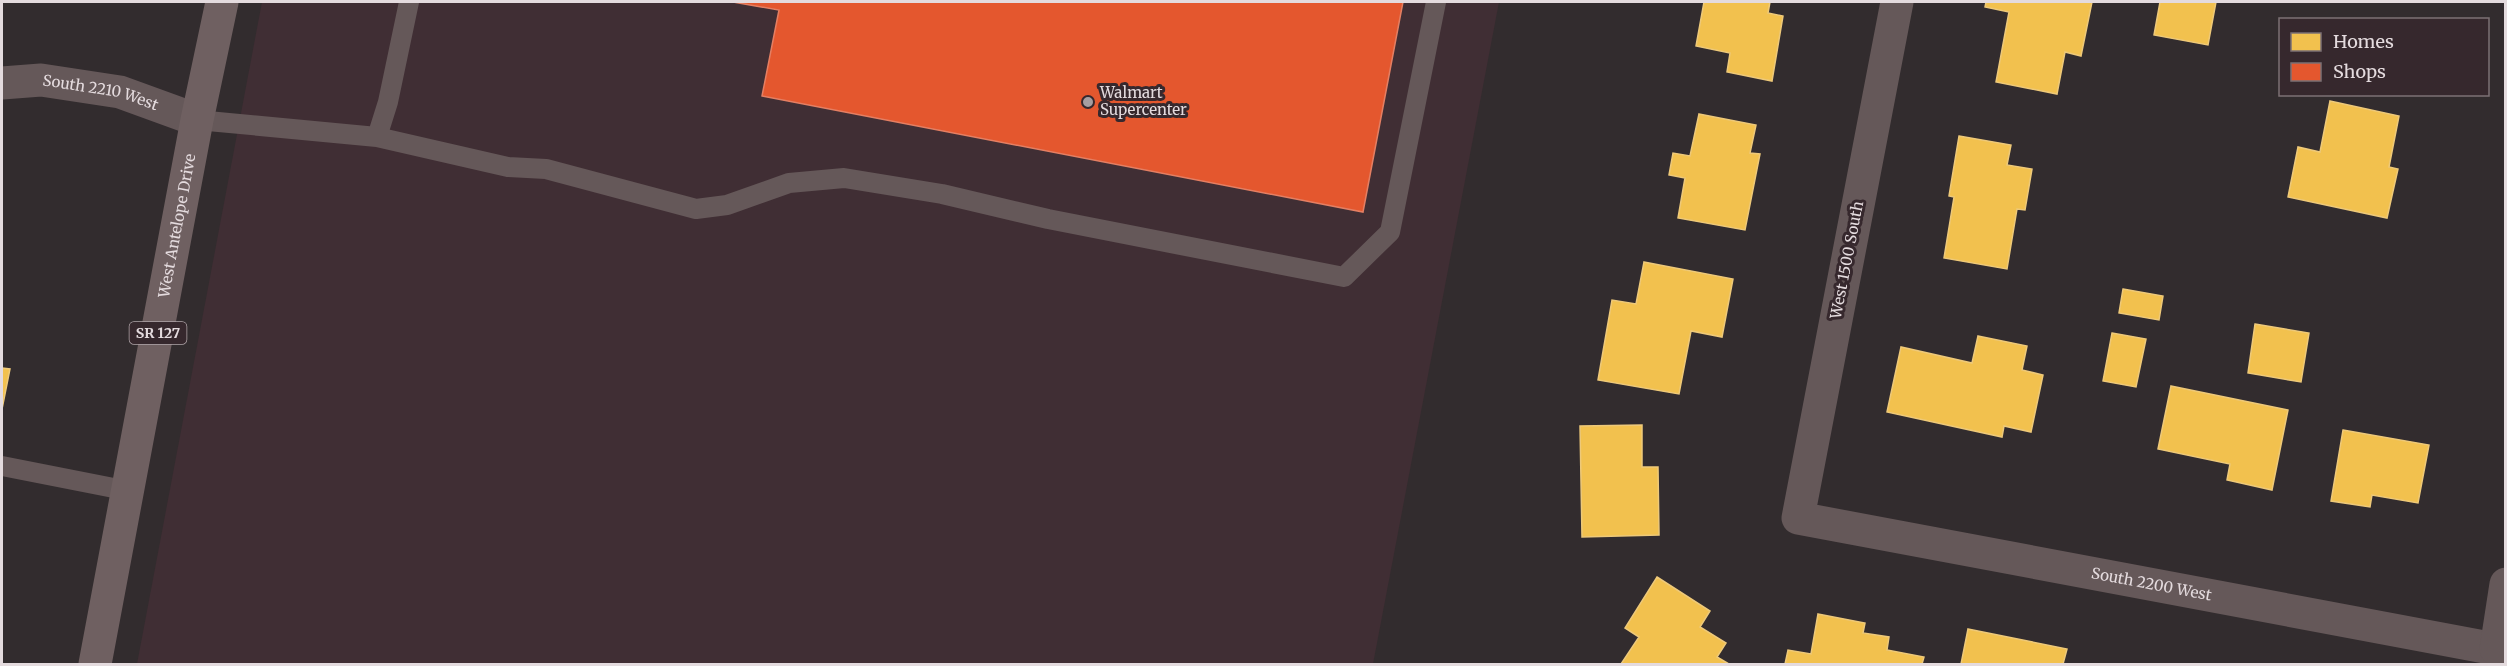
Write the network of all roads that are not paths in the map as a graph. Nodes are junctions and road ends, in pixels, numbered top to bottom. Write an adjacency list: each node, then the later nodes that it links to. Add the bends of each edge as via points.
1 (222, 2): 6 (main road, West Antelope Drive / SR 127)
2 (409, 2): 7 (lane, via 388,102)
3 (1436, 2): 7 (lane, via 1390,232 1344,278 942,194 844,178 789,183 728,205 696,209 546,169 508,167)
4 (1897, 2): 10 (street, West 1500 South)
5 (2, 83): 6 (street, South 2210 West, via 41,80 120,92)
6 (197, 120): 7 (lane); 9 (main road, West Antelope Drive / SR 127)
7 (376, 137)
8 (2, 466): 9 (lane)
9 (129, 491): 13 (main road, West Antelope Drive / SR 127)
10 (1798, 518): 12 (street, South 2200 West)
11 (2505, 584): 12 (street)
12 (2501, 650)
13 (94, 664)

